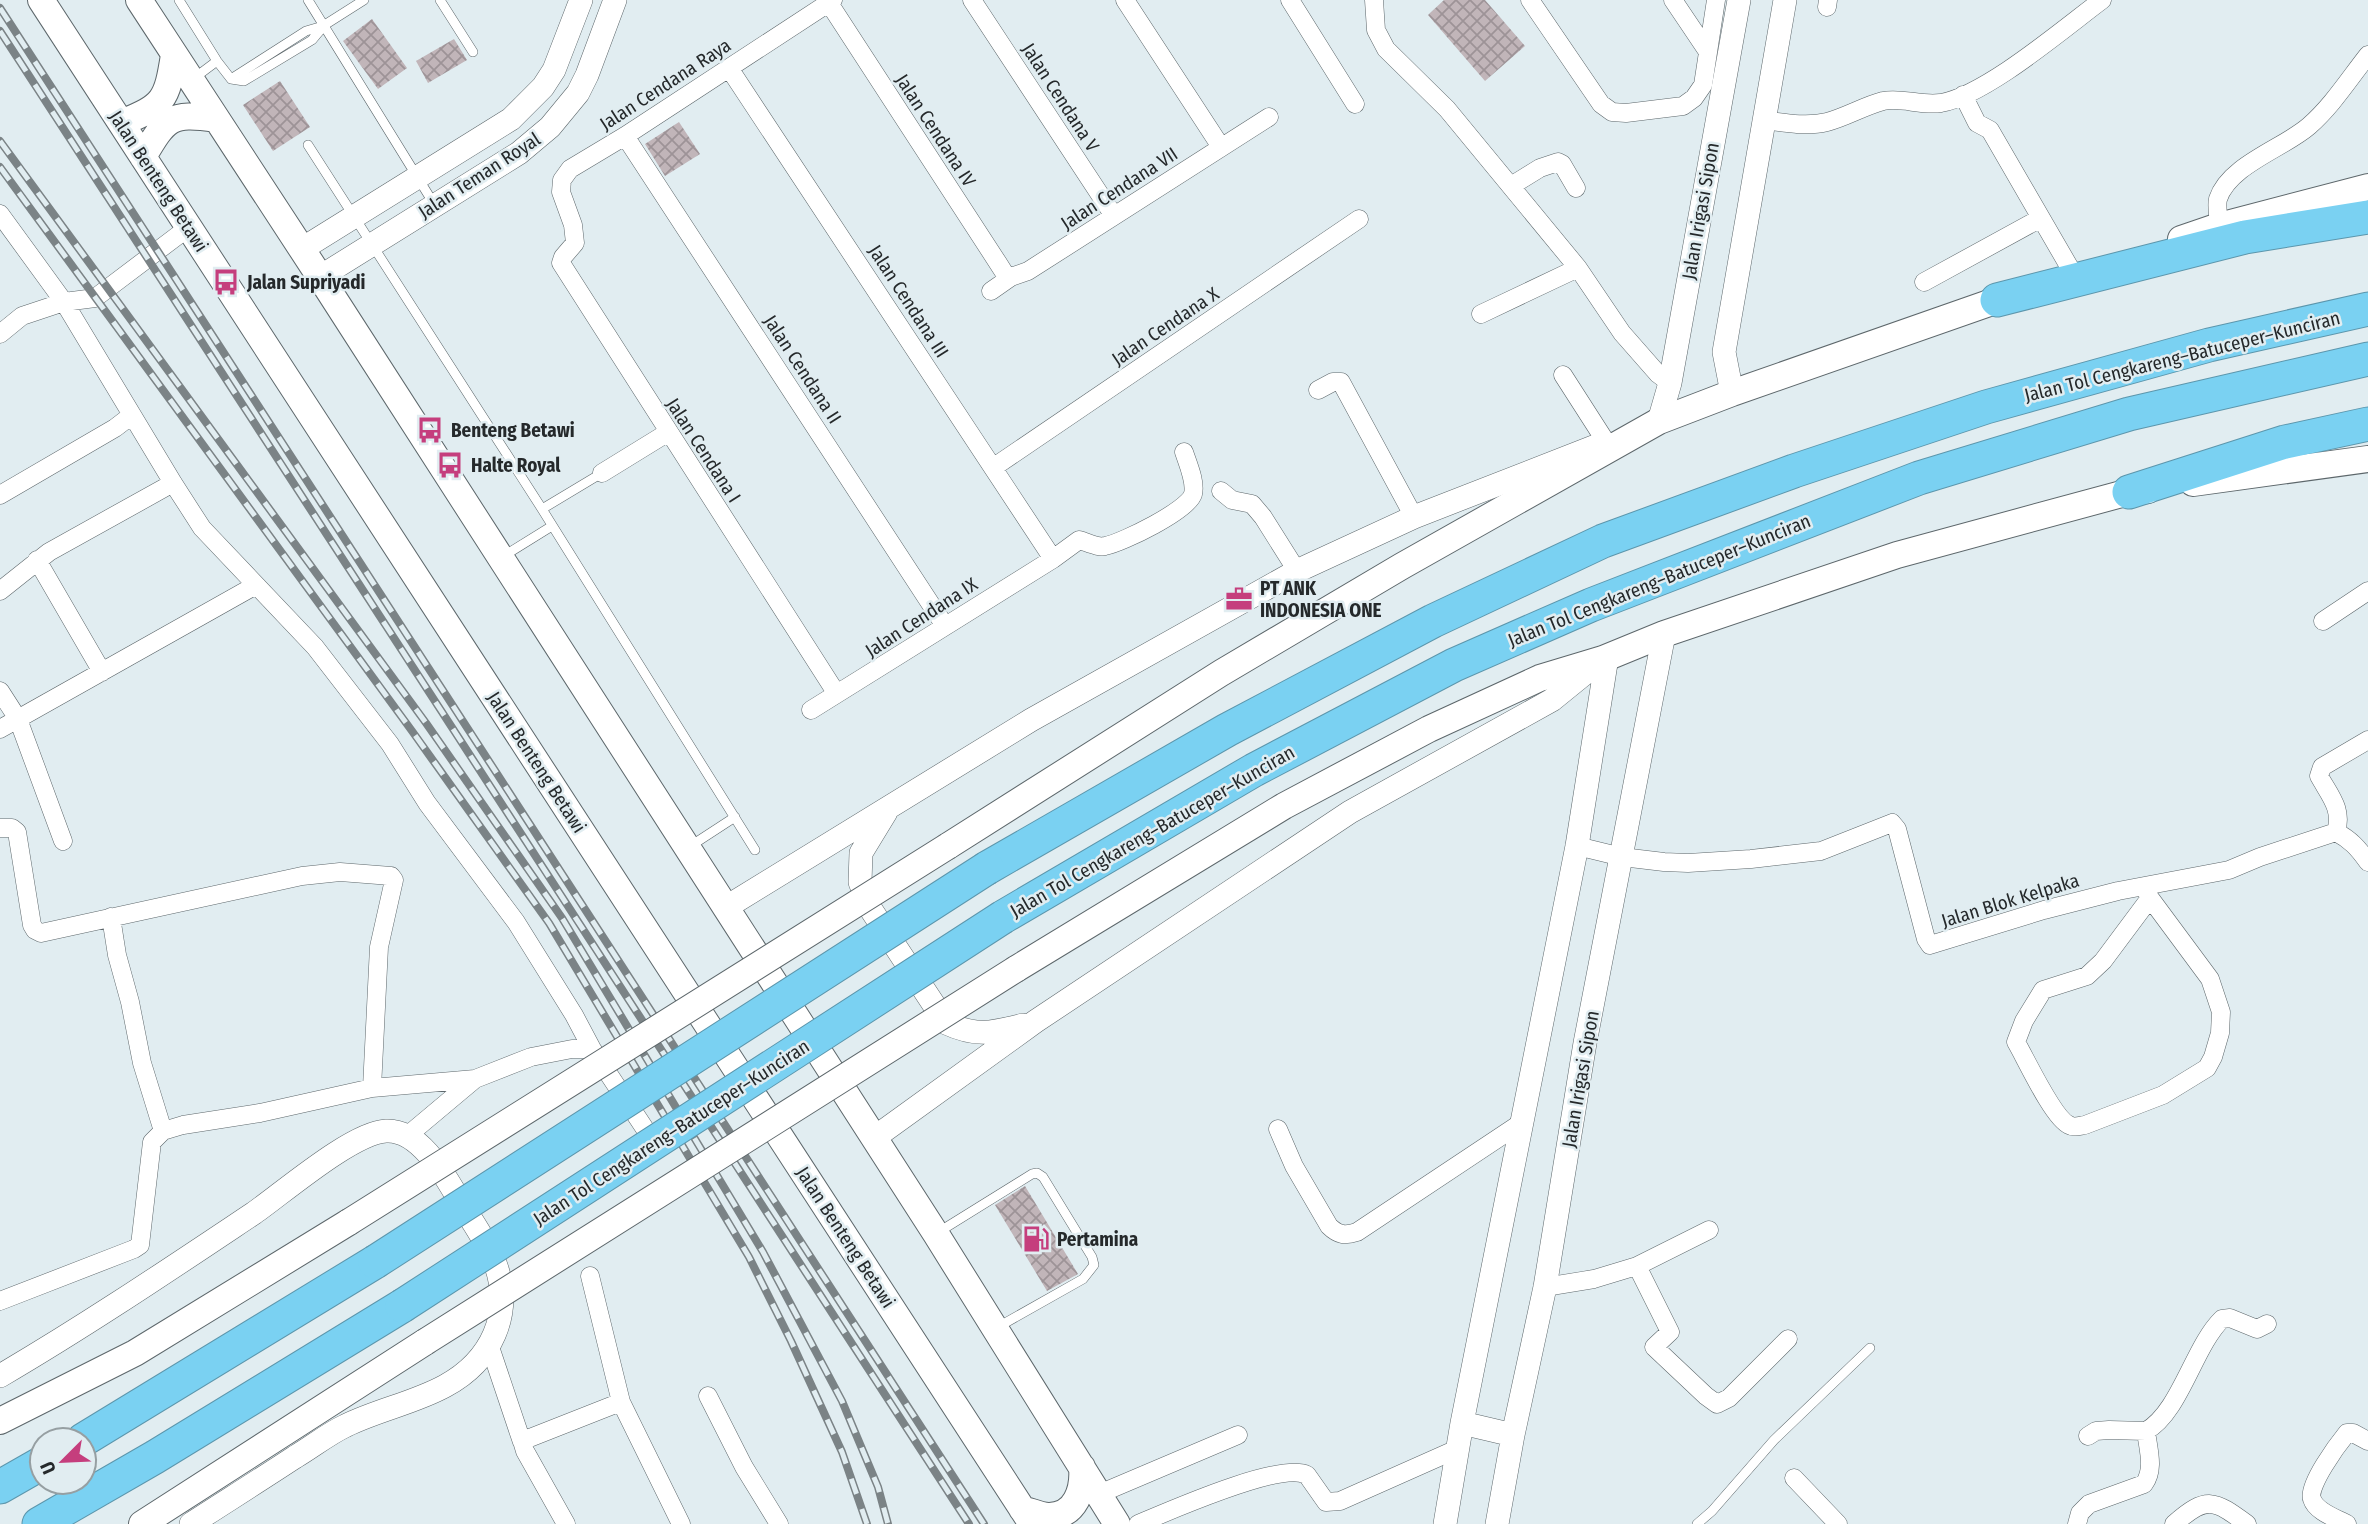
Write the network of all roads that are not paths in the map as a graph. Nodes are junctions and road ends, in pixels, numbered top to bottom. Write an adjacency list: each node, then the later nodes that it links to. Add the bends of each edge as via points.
1 (41, 0): 33 (main road, Jalan Benteng Betawi)
2 (139, 0): 23 (main road)
3 (309, 0): 20 (lane)
4 (364, 0): 20 (lane)
5 (440, 0): 21 (lane)
6 (582, 0): 38 (street, Jalan Teman Royal, via 543,87 511,119)
7 (615, 0): 43 (street, Jalan Teman Royal, via 578,93 550,127 519,153)
8 (972, 0): 46 (street, Jalan Cendana V)
9 (1125, 0): 36 (street)
10 (1290, 0): 29 (street, via 1339,63)
11 (1374, 0): 39 (street, via 1376,30 1386,49 1447,108)
12 (1530, 0): 22 (street, via 1601,104 1612,112 1683,106 1703,85)
13 (1673, 0): 22 (street)
14 (1716, 0): 22 (street)
15 (1739, 0): 69 (street, Jalan Irigasi Sipon)
16 (1785, 0): 32 (street)
17 (2102, 0): 28 (street, via 1989,82)
18 (183, 1): 25 (lane)
19 (831, 1): 26 (street, Jalan Cendana Raya); 59 (street, Jalan Cendana IV)
20 (323, 26): 25 (lane, via 306,31 231,79); 38 (lane)
21 (473, 52)
22 (1708, 52)
23 (174, 55): 27 (main road); 33 (main road, via 163,99 153,109)
24 (2368, 55): 51 (street, via 2308,127 2256,158 2224,188 2217,202)
25 (217, 61): 27 (lane)
26 (729, 68): 34 (street, Jalan Cendana Raya); 79 (street, Jalan Cendana III)
27 (192, 80): 31 (main road)
28 (1963, 95): 32 (street, via 1940,103 1899,98 1826,122); 47 (street, via 1978,123 1990,130)
29 (1355, 104)
30 (1269, 117): 36 (street, Jalan Cendana VII)
31 (216, 119): 37 (main road, via 195,115 172,120 162,127); 55 (main road)
32 (1764, 120): 71 (street, via 1724,352)
33 (121, 123): 37 (main road, Jalan Benteng Betawi)
34 (625, 136): 50 (street, Jalan Cendana Raya, via 570,169 562,180 561,192); 96 (street, Jalan Cendana II)
35 (308, 145): 45 (lane)
36 (1220, 147): 46 (street, Jalan Cendana VII)
37 (144, 157): 52 (main road, Jalan Benteng Betawi)
38 (417, 177): 42 (street, Jalan Teman Royal); 43 (lane)
39 (1511, 186): 41 (street, via 1558,162); 56 (street)
40 (2368, 187): 51 (main road)
41 (1576, 188)
42 (377, 202): 45 (street, Jalan Teman Royal); 53 (street)
43 (435, 205): 53 (street, Jalan Teman Royal)
44 (0, 214): 63 (street)
45 (355, 216): 54 (lane); 55 (street, Jalan Teman Royal)
46 (1114, 216): 59 (street, Jalan Cendana VII, via 1028,271)
47 (2041, 218): 57 (street); 60 (street)
48 (2368, 218): 62 (highway, via 2245,237)
49 (1359, 219): 79 (street, Jalan Cendana X)
50 (573, 225): 75 (street, Jalan Cendana I, via 575,243 561,264)
51 (2219, 226): 57 (main road)
52 (189, 227): 63 (street, via 95,299); 158 (main road, Jalan Benteng Betawi)
53 (395, 229): 54 (street, Jalan Teman Royal)
54 (373, 243): 58 (street, Jalan Teman Royal); 85 (lane)
55 (302, 249): 58 (main road)
56 (1578, 268): 65 (street); 69 (street, via 1622,333)
57 (2074, 275): 62 (main road)
58 (320, 277): 88 (main road)
59 (1011, 277): 61 (street, Jalan Cendana VII)
60 (1924, 282)
61 (990, 291)
62 (1997, 300): 71 (main road)
63 (64, 302): 66 (street, via 22,316); 72 (street)
64 (2368, 309): 145 (highway, Jalan Tol Cengkareng–Batuceper–Kunciran, bridge, via 2209,345 1986,407 1794,471 1603,541 1433,621 1227,730 986,868 375,1262)
65 (1481, 314)
66 (0, 334)
67 (2368, 359): 159 (highway, Jalan Tol Cengkareng–Batuceper–Kunciran, bridge, via 2129,414 1919,478 1591,605 1454,665 1254,770 1003,917 402,1306)
68 (1563, 375): 76 (street)
69 (1670, 383): 73 (street, Jalan Irigasi Sipon)
70 (1318, 390): 86 (street, via 1341,382)
71 (1723, 396): 73 (main road)
72 (132, 415): 81 (street); 84 (street)
73 (1665, 419): 76 (street); 143 (main road, bridge, via 1232,666 135,1353)
74 (2368, 424): 83 (highway, via 2285,442)
75 (667, 433): 80 (street); 101 (street, Jalan Cendana I)
76 (1606, 442): 86 (street)
77 (1184, 452): 89 (street, Jalan Cendana IX, via 1195,491 1191,501 1124,539 1103,547 1079,540)
78 (2368, 459): 83 (main road)
79 (993, 467): 89 (street, Jalan Cendana III)
80 (602, 473): 85 (lane)
81 (173, 483): 90 (street); 92 (street, via 202,528)
82 (1221, 491): 91 (street, via 1232,500 1252,504)
83 (2129, 492): 97 (main road, via 1897,555)
84 (0, 495)
85 (542, 509): 87 (lane)
86 (1414, 517): 91 (street)
87 (552, 526): 88 (lane); 107 (lane)
88 (500, 558): 112 (main road)
89 (1053, 559): 96 (street, Jalan Cendana IX)
90 (37, 560): 93 (street); 99 (street)
91 (1297, 571): 106 (street, via 1031,720)
92 (256, 585): 99 (street); 120 (street, via 315,647 390,744 427,803 516,922)
93 (0, 591)
94 (2368, 591): 95 (street)
95 (2323, 621)
96 (945, 626): 101 (street, Jalan Cendana IX)
97 (1661, 635): 98 (main road); 114 (street, Jalan Irigasi Sipon)
98 (1607, 657): 111 (street); 119 (street, via 1552,700 1350,812); 160 (main road, bridge, via 1540,678 1429,729 1284,806 1016,969)
99 (102, 672): 103 (street)
100 (0, 691): 103 (street)
101 (838, 693): 102 (street, Jalan Cendana IX)
102 (811, 710)
103 (18, 719): 104 (street); 110 (street)
104 (0, 729)
105 (2368, 740): 109 (street, via 2322,767 2319,776 2340,819)
106 (887, 809): 117 (street); 119 (street, via 861,853 860,881 870,908 946,1023 965,1032 991,1033)
107 (735, 817): 112 (lane); 113 (lane)
108 (0, 828): 118 (street, via 17,832 37,933)
109 (2336, 832): 115 (street, via 2357,846); 116 (street, Jalan Blok Kelpaka, via 2229,870)
110 (63, 841)
111 (1579, 847): 114 (street, Jalan Blok Kelpaka); 123 (street)
112 (687, 848): 117 (main road)
113 (755, 850)
114 (1620, 856): 116 (street, Jalan Blok Kelpaka, via 1688,863 1805,854 1892,823 1930,945 2118,891); 133 (street, Jalan Irigasi Sipon)
115 (2368, 862)
116 (2147, 892): 116 (street, via 2210,979 2221,1012 2213,1057 2207,1068 2163,1095 2085,1125 2067,1125 2017,1042 2024,1021 2043,990 2087,976 2103,961)
117 (725, 908): 128 (main road)
118 (111, 917): 122 (street, via 302,876 340,872 391,876 392,892 379,947); 125 (street, via 142,1063)
119 (1036, 1021): 128 (street)
120 (592, 1049): 121 (street, via 531,1057); 127 (street)
121 (475, 1079): 122 (street); 126 (street)
122 (372, 1088): 125 (street)
123 (1521, 1123): 124 (street, via 1347,1235 1329,1227); 144 (street)
124 (1278, 1129)
125 (163, 1131): 134 (street, via 152,1142 140,1245)
126 (407, 1136): 138 (street, via 440,1168 495,1263 501,1314); 140 (street, via 387,1131 342,1150 89,1323)
127 (652, 1138)
128 (874, 1138): 130 (main road)
129 (1709, 1230): 131 (street)
130 (936, 1234): 136 (main road); 136 (lane, via 1032,1174 1043,1177 1094,1265 1083,1279)
131 (1636, 1266): 133 (street); 137 (street, via 1670,1330 1654,1346 1717,1404 1729,1398)
132 (590, 1276): 142 (street)
133 (1545, 1287): 147 (street, Jalan Irigasi Sipon)
134 (0, 1301)
135 (2267, 1324): 146 (street, via 2256,1329 2227,1317 2219,1321 2168,1408)
136 (996, 1328): 153 (main road)
137 (1788, 1339)
138 (489, 1344): 151 (street); 161 (street, via 474,1367 445,1386 345,1426)
139 (1870, 1348): 169 (lane, via 1774,1440)
140 (0, 1376)
141 (708, 1396): 164 (street)
142 (621, 1402): 151 (street); 163 (street)
143 (0, 1420)
144 (1468, 1424): 147 (street); 152 (street)
145 (98, 1431)
146 (2146, 1431): 149 (street, via 2096,1431); 171 (street, via 2151,1466 2144,1484 2089,1504)
147 (1507, 1434): 168 (street, Jalan Irigasi Sipon)
148 (1238, 1436): 157 (street)
149 (2088, 1436)
150 (2368, 1441): 174 (street, via 2347,1433 2311,1487 2311,1499 2319,1509)
151 (522, 1442): 162 (street)
152 (1457, 1449): 166 (street, via 1340,1501 1326,1502 1307,1475 1296,1472 1235,1484); 167 (street)
153 (1082, 1467): 157 (main road); 158 (main road, via 1083,1481 1074,1505 1049,1516)
154 (28, 1471): 156 (highway)
155 (1794, 1478): 170 (street)
156 (0, 1487)
157 (1099, 1494): 165 (main road)
158 (1027, 1516)
159 (39, 1524)
160 (142, 1524)
161 (191, 1524)
162 (566, 1524)
163 (681, 1524)
164 (779, 1524)
165 (1117, 1524)
166 (1138, 1524)
167 (1445, 1524)
168 (1497, 1524)
169 (1697, 1524)
170 (1838, 1524)
171 (2077, 1524)
172 (2174, 1524): 173 (street, via 2208,1503 2223,1507)
173 (2247, 1524)
174 (2347, 1524)

